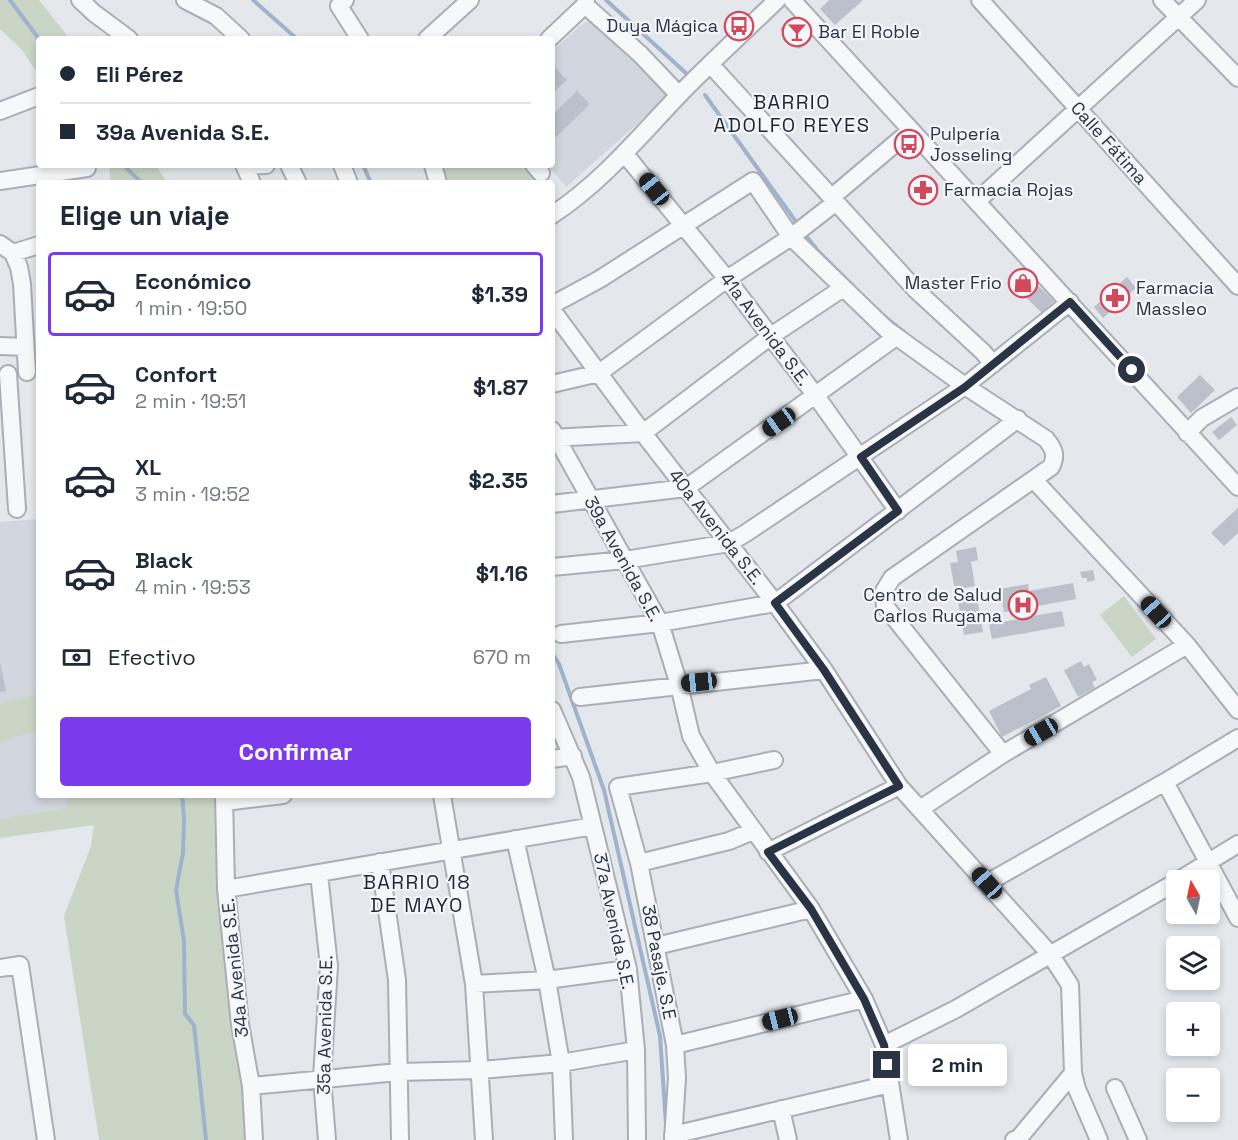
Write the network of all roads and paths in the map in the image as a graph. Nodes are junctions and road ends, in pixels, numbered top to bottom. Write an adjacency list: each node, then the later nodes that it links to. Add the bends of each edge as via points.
1 (80, 0): 12 (street)
2 (184, 0): 13 (street, via 216,16)
3 (470, 0): 15 (street)
4 (777, 0): 17 (street)
5 (792, 0): 23 (street)
6 (980, 0): 21 (street, Calle Fátima)
7 (1162, 0): 11 (street)
8 (1197, 0): 11 (street)
9 (342, 3): 14 (street)
10 (586, 3): 16 (street); 19 (street)
11 (1178, 17): 18 (street); 21 (street)
12 (125, 36)
13 (239, 36)
14 (358, 36)
15 (430, 36)
16 (552, 36)
17 (710, 64): 19 (street); 27 (street)
18 (1238, 78)
19 (679, 95): 24 (street)
20 (36, 97): 22 (street)
21 (1079, 109): 28 (street); 35 (street, Calle Fátima)
22 (0, 111)
23 (910, 131): 27 (street); 28 (street)
24 (624, 153): 29 (street); 30 (street, 41a Avenida S.E.)
25 (87, 168): 26 (street)
26 (0, 181)
27 (834, 200): 31 (street); 44 (street, via 916,290)
28 (977, 201): 37 (street)
29 (555, 213)
30 (683, 224): 31 (street, via 753,181); 34 (street, 41a Avenida S.E.); 38 (street)
31 (791, 237): 34 (street); 36 (street)
32 (36, 245): 33 (street)
33 (6, 249): 43 (street, via 19,267)
34 (727, 279): 40 (street, 41a Avenida S.E.); 46 (street)
35 (1238, 286)
36 (843, 288): 40 (street); 41 (street)
37 (1070, 302): 44 (street); 54 (street)
38 (555, 306)
39 (555, 312): 46 (street, 40a Avenida S.E.)
40 (771, 336): 50 (street, 41a Avenida S.E.); 53 (street)
41 (896, 337): 49 (street); 50 (street)
42 (0, 346): 43 (street)
43 (26, 347): 45 (street)
44 (993, 364): 49 (street)
45 (33, 372): 47 (street)
46 (599, 373): 48 (street); 53 (street, 40a Avenida S.E.)
47 (4, 374): 63 (street)
48 (555, 383)
49 (965, 387): 52 (street); 57 (street)
50 (816, 396): 57 (street, 41a Avenida S.E.); 60 (street)
51 (1238, 397): 54 (street, via 1202,418)
52 (1018, 419): 58 (street, via 1054,449 1051,467); 64 (street)
53 (643, 432): 55 (street); 60 (street, 40a Avenida S.E.)
54 (1187, 433): 59 (street)
55 (555, 435)
56 (555, 437): 61 (street, 39a Avenida S.E.)
57 (861, 457): 64 (street, 41a Avenida S.E.); 65 (street)
58 (1034, 480): 71 (street); 78 (street, via 892,578 884,591 885,606)
59 (1238, 487)
60 (686, 488): 61 (street); 65 (street, 40a Avenida S.E.)
61 (591, 501): 62 (street); 66 (street, 39a Avenida S.E.)
62 (555, 504)
63 (17, 510)
64 (898, 511): 68 (street)
65 (729, 543): 66 (street); 68 (street, 40a Avenida S.E.)
66 (624, 560): 67 (street); 69 (street, 39a Avenida S.E.)
67 (555, 567)
68 (775, 603): 69 (street); 72 (street, 40a Avenida S.E.)
69 (660, 623): 70 (street); 73 (street, 39a Avenida S.E.)
70 (561, 634)
71 (1187, 645): 75 (street); 78 (street)
72 (824, 670): 73 (street); 84 (street, 40a Avenida S.E.)
73 (679, 685): 74 (street); 82 (street, 39a Avenida S.E., via 691,736)
74 (580, 697)
75 (1238, 710)
76 (555, 717): 79 (street, 37a Avenida S.E.)
77 (1238, 738): 83 (street)
78 (1003, 754): 87 (street)
79 (573, 756): 80 (street); 88 (street, 37a Avenida S.E.)
80 (555, 759)
81 (774, 760): 82 (street)
82 (712, 773): 89 (street, 39a Avenida S.E.); 95 (street, 38 Pasaje. S.E, via 618,787)
83 (1165, 783): 96 (street); 99 (street)
84 (899, 786): 87 (street, 40a Avenida S.E.); 93 (street)
85 (442, 798): 92 (street)
86 (224, 799): 100 (street, 34a Avenida S.E.)
87 (920, 809): 99 (street, 40a Avenida S.E.)
88 (592, 826): 90 (street); 107 (street, 37a Avenida S.E.)
89 (753, 831): 93 (street, 39a Avenida S.E.); 95 (street, via 729,841)
90 (515, 839): 92 (street); 108 (street)
91 (1238, 844): 96 (street)
92 (451, 849): 94 (street); 109 (street)
93 (768, 852): 102 (street, 39a Avenida S.E.)
94 (380, 862): 98 (street); 116 (street, via 397,980)
95 (639, 863): 104 (street, 38 Pasaje. S.E)
96 (1208, 864): 97 (street); 103 (street)
97 (1197, 870)
98 (319, 874): 100 (street); 118 (street, 35a Avenida S.E., via 329,966)
99 (987, 883): 105 (street, 40a Avenida S.E.)
100 (226, 888): 120 (street, 34a Avenida S.E., via 240,1024)
101 (1166, 888): 105 (street)
102 (811, 909): 104 (street); 110 (street, 39a Avenida S.E.)
103 (1238, 918)
104 (656, 946): 111 (street, 38 Pasaje. S.E)
105 (1050, 954): 112 (street, via 957,1009); 117 (street, 40a Avenida S.E., via 1070,985)
106 (0, 968): 124 (street, via 20,965)
107 (628, 969): 108 (street); 113 (street, 37a Avenida S.E.)
108 (547, 980): 109 (street); 114 (street)
109 (474, 984): 115 (street)
110 (864, 999): 111 (street); 112 (street, 39a Avenida S.E.)
111 (675, 1045): 123 (street, 38 Pasaje. S.E)
112 (884, 1045): 119 (street, 39a Avenida S.E.)
113 (636, 1050): 114 (street); 130 (street, 37a Avenida S.E.)
114 (561, 1063): 115 (street); 129 (street)
115 (481, 1070): 116 (street); 128 (street)
116 (398, 1072): 118 (street); 127 (street)
117 (1073, 1073): 133 (street); 134 (street, 40a Avenida S.E.)
118 (322, 1078): 120 (street); 126 (street, 35a Avenida S.E.)
119 (890, 1084): 122 (street); 132 (street, 39a Avenida S.E.)
120 (251, 1086): 125 (street, 34a Avenida S.E.)
121 (1115, 1088): 135 (street)
122 (781, 1109): 123 (street); 131 (street)
123 (673, 1137)
124 (46, 1140)
125 (254, 1140)
126 (327, 1140)
127 (400, 1140)
128 (484, 1140)
129 (564, 1140)
130 (637, 1140)
131 (788, 1140)
132 (899, 1140)
133 (1014, 1140)
134 (1099, 1140)
135 (1138, 1140)

